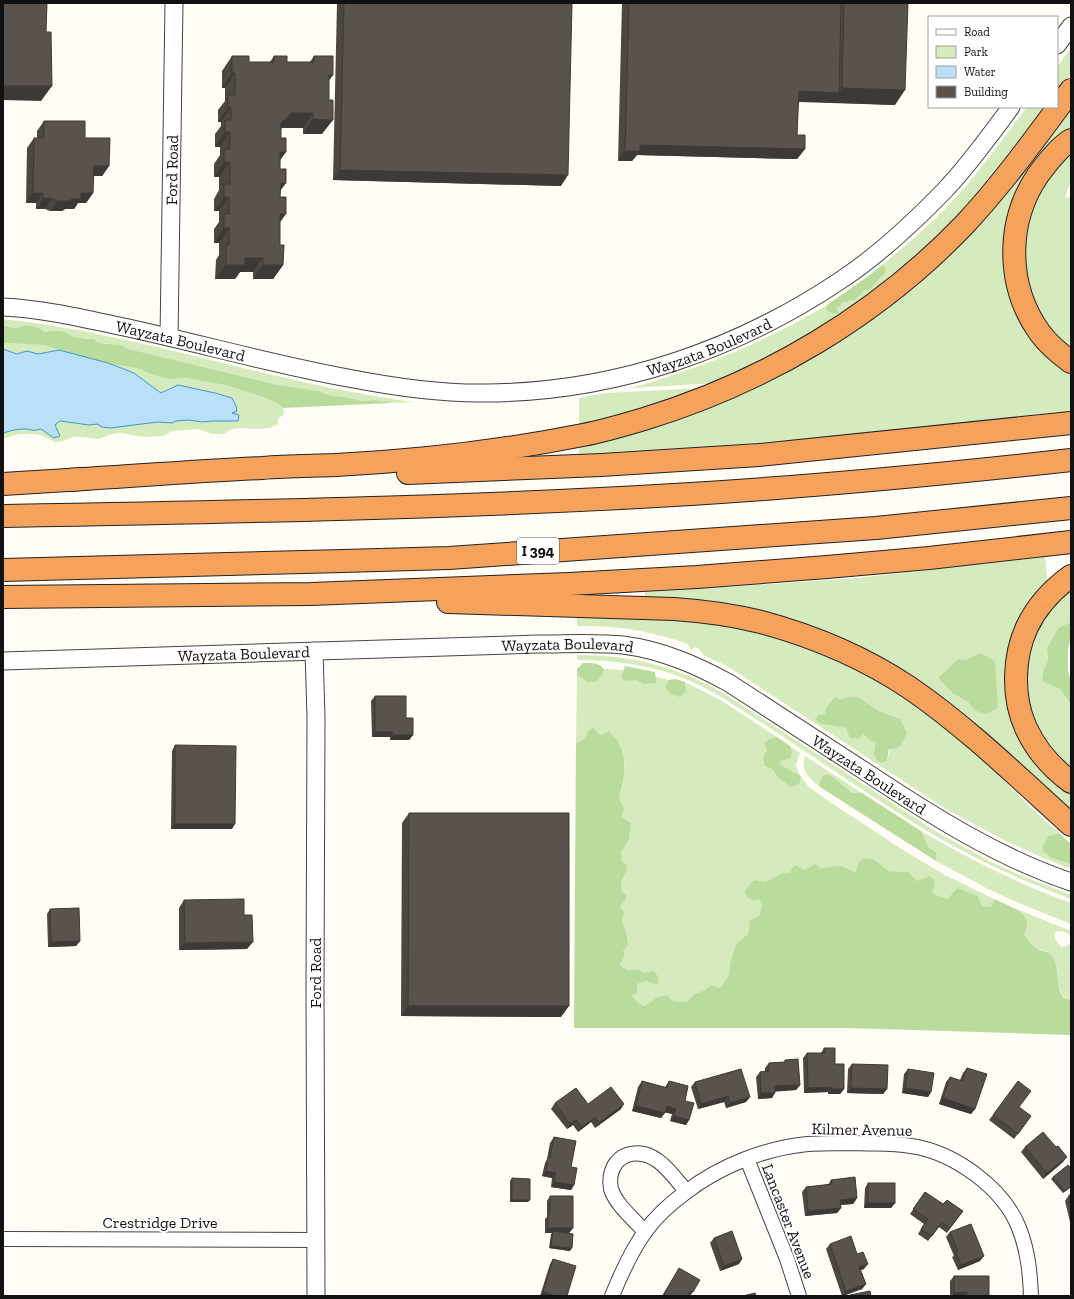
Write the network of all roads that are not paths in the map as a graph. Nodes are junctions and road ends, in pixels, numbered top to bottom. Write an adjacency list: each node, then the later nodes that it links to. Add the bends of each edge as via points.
1 (174, 3): 10 (street, Ford Road)
2 (1071, 26): 3 (street)
3 (1058, 44)
4 (1071, 90): 5 (highway)
5 (1058, 107)
6 (1010, 108): 10 (street, Wayzata Boulevard, via 947,188 906,229 846,277 781,317 729,342 680,360 616,378 561,388 488,393 418,390 337,376)
7 (1058, 108): 14 (highway, via 1009,173 964,225 914,271 861,314 791,358 694,403 585,435 463,454 337,465)
8 (1071, 140): 11 (highway, via 1053,156 1031,185 1018,217 1014,246 1017,277 1026,308 1040,333)
9 (3, 307): 10 (street, Wayzata Boulevard, via 45,311)
10 (169, 337)
11 (1071, 362)
12 (1071, 423): 14 (highway, via 759,455 602,465 406,474)
13 (1071, 460): 17 (highway, via 791,487 689,494 331,510)
14 (69, 480): 15 (highway)
15 (3, 484)
16 (1071, 508): 19 (highway, I 394, via 876,528 449,558)
17 (3, 516)
18 (1071, 542): 21 (highway, via 905,560 697,577)
19 (3, 570)
20 (1071, 576): 25 (highway, via 1046,598 1027,627 1016,680 1020,711 1026,728 1046,758)
21 (311, 594): 22 (highway); 26 (highway, via 486,604 703,611 791,631 846,653 909,688 971,735)
22 (3, 597)
23 (314, 651): 24 (street, Wayzata Boulevard); 27 (street, Wayzata Boulevard, via 602,644 630,646 669,655 729,683 951,826 1019,861); 32 (street, Ford Road)
24 (3, 661)
25 (1071, 782)
26 (1071, 825)
27 (1071, 882)
28 (747, 1159): 29 (street, Kilmer Avenue, via 707,1177); 35 (street, Lancaster Avenue); 36 (street, Kilmer Avenue, via 789,1147 829,1143 893,1144 930,1150 946,1156 976,1174 1000,1197 1010,1211 1025,1243)
29 (686, 1192): 30 (street, Kilmer Avenue, via 660,1214); 30 (street, via 652,1156 638,1152 619,1159 612,1168 611,1188 617,1201)
30 (645, 1232): 34 (street, Kilmer Avenue, via 626,1264)
31 (3, 1239): 32 (street, Crestridge Drive)
32 (317, 1240): 33 (street, Ford Road)
33 (316, 1296)
34 (612, 1296)
35 (799, 1296)
36 (1031, 1296)

